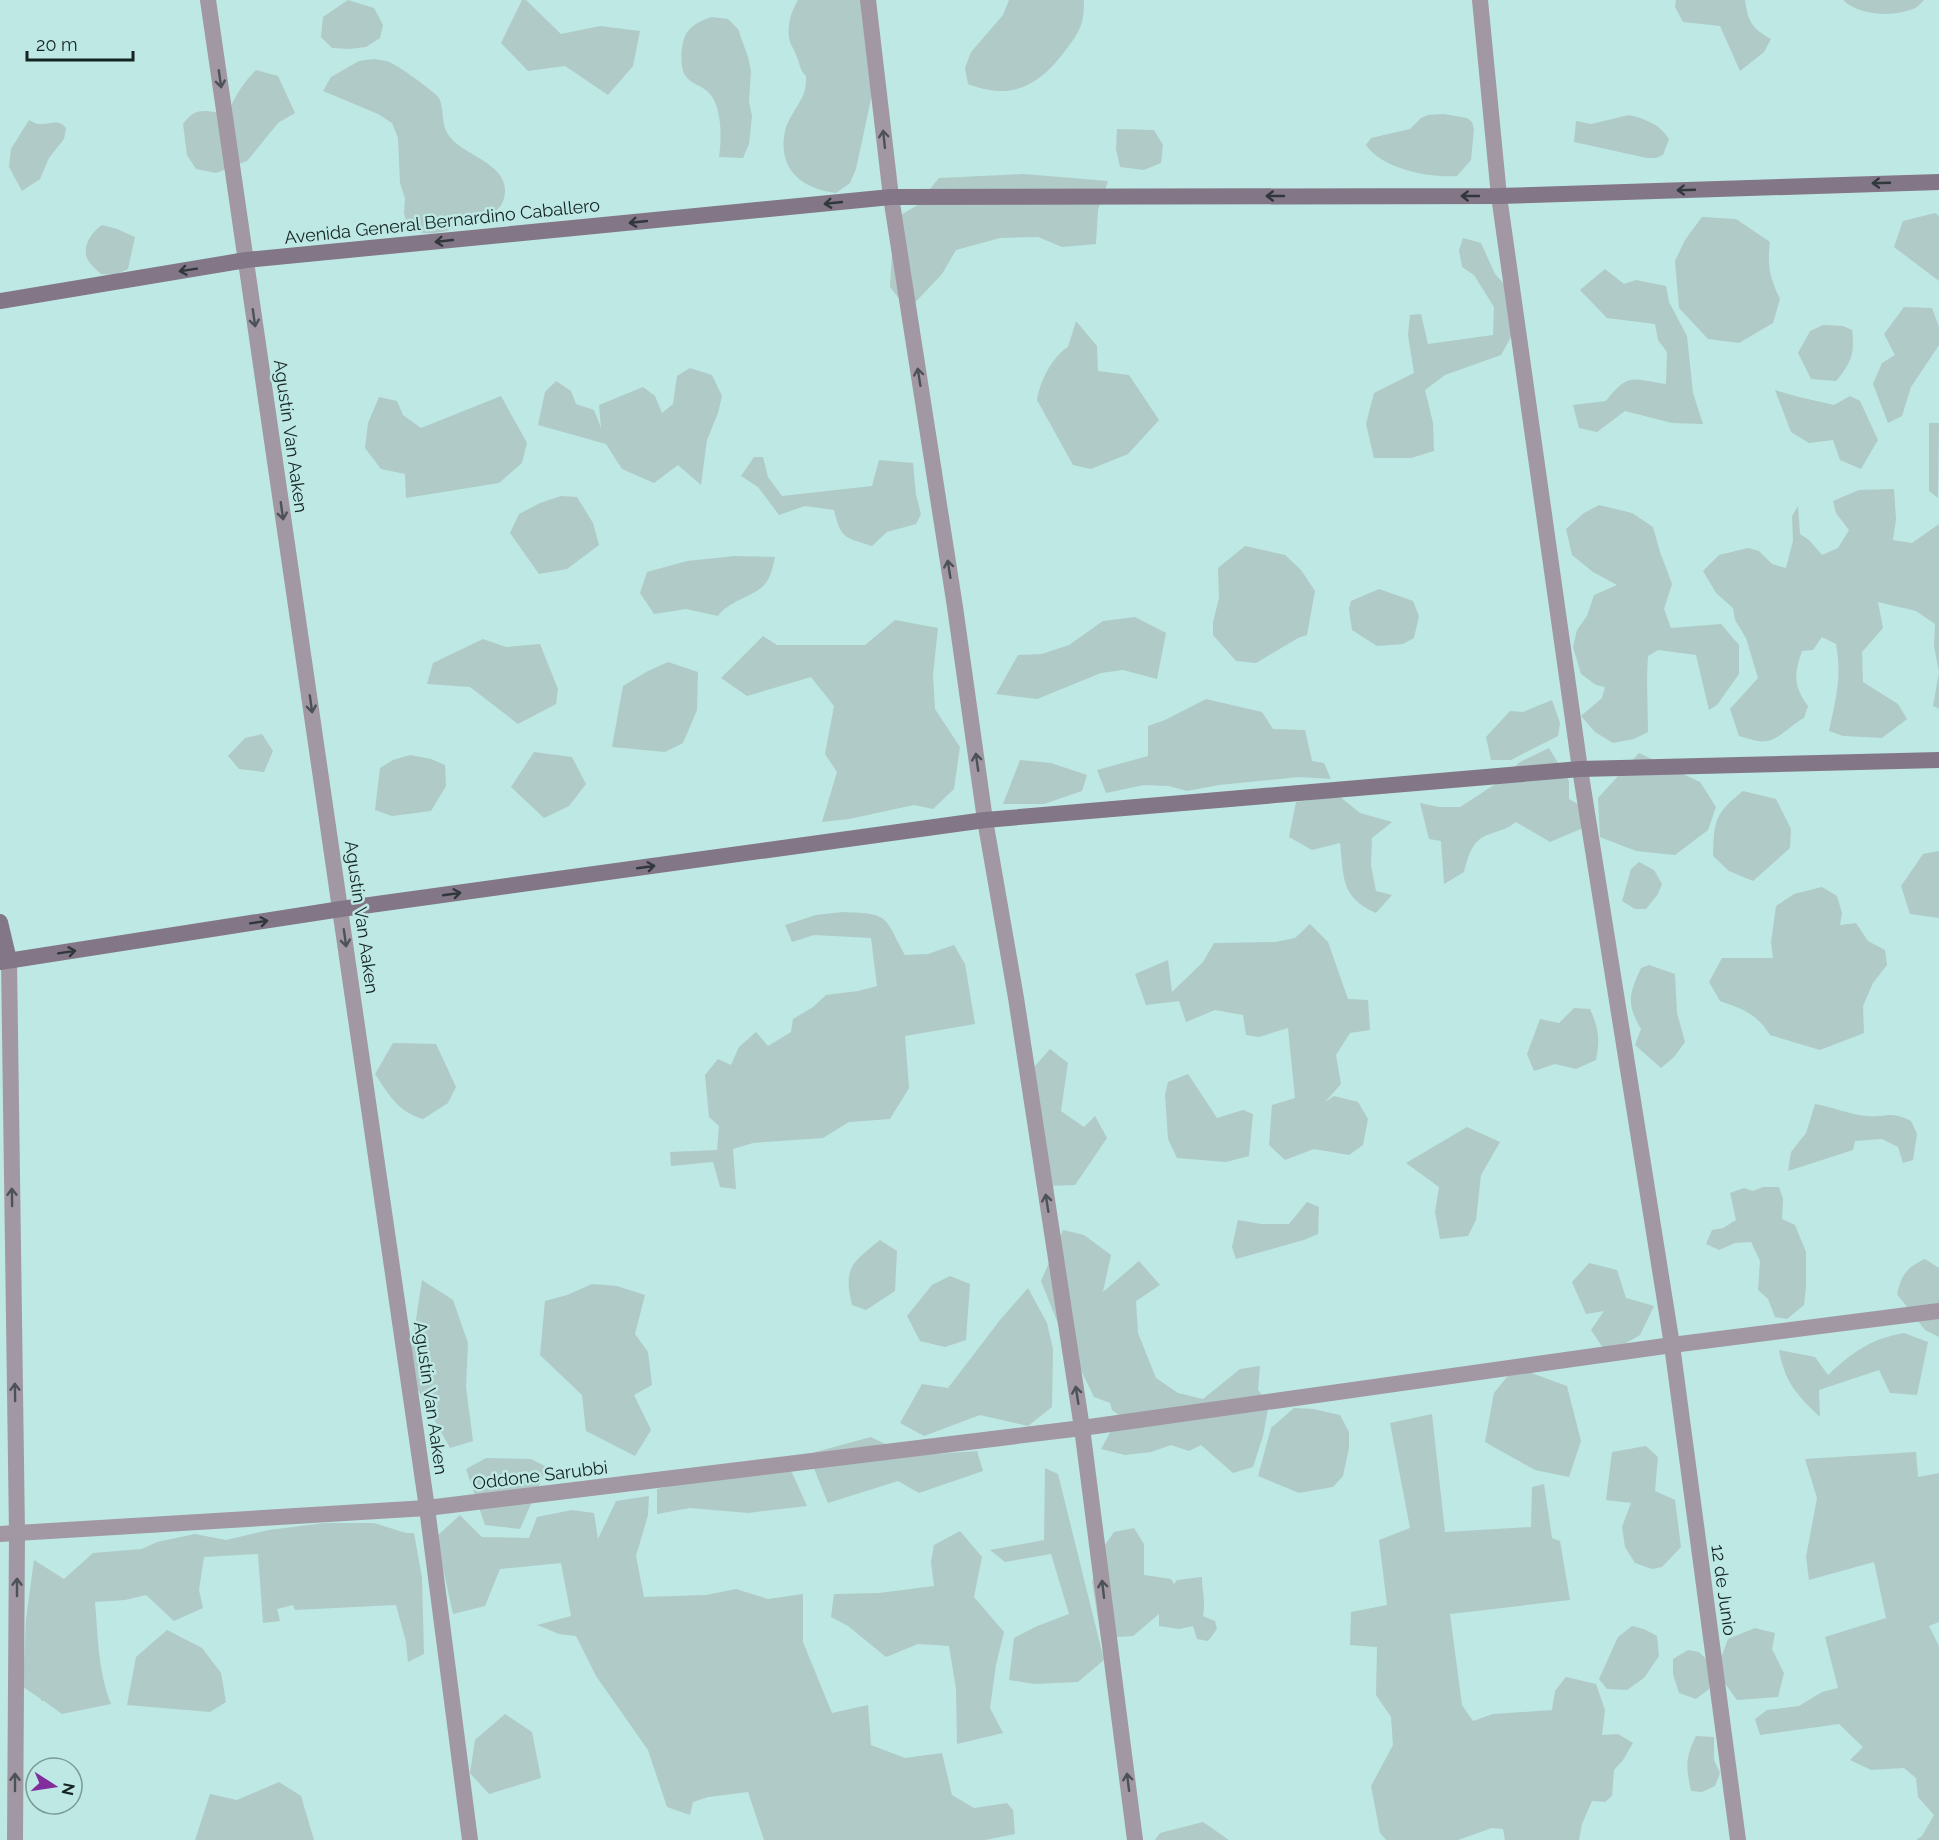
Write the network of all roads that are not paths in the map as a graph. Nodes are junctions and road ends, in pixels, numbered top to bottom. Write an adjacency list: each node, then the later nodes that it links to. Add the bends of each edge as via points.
1 (208, 0): 7 (street, Agustín Van Aaken, one-way to 7)
2 (868, 0): 6 (street, one-way to 2)
3 (1479, 0): 5 (street, 12 de Junio)
4 (1939, 182): 5 (main road, Avenida General Bernardino Caballero, one-way to 5)
5 (1498, 196): 6 (main road, Avenida General Bernardino Caballero, one-way to 6); 10 (street, 12 de Junio)
6 (891, 197): 7 (main road, Avenida General Bernardino Caballero, one-way to 7); 11 (street, one-way to 6)
7 (246, 260): 8 (main road, Avenida General Bernardino Caballero, one-way to 8); 12 (street, Agustín Van Aaken, one-way to 12)
8 (0, 301)
9 (1939, 760): 10 (main road)
10 (1580, 769): 11 (main road); 16 (street, 12 de Junio)
11 (985, 820): 12 (main road, one-way to 11); 17 (street, one-way to 11)
12 (341, 909): 14 (main road, one-way to 12); 18 (street, Agustín Van Aaken, one-way to 18)
13 (0, 922): 14 (main road)
14 (4, 961): 19 (street, one-way to 14)
15 (1939, 1311): 16 (street, Oddone Sarubbi)
16 (1672, 1345): 17 (street, Oddone Sarubbi); 23 (street, 12 de Junio)
17 (1082, 1428): 18 (street, Oddone Sarubbi); 22 (street, one-way to 17)
18 (427, 1508): 19 (street, Oddone Sarubbi); 21 (street, Agustín Van Aaken)
19 (8, 1533): 20 (street, one-way to 19)
20 (15, 1840)
21 (470, 1840)
22 (1135, 1840)
23 (1738, 1840)

